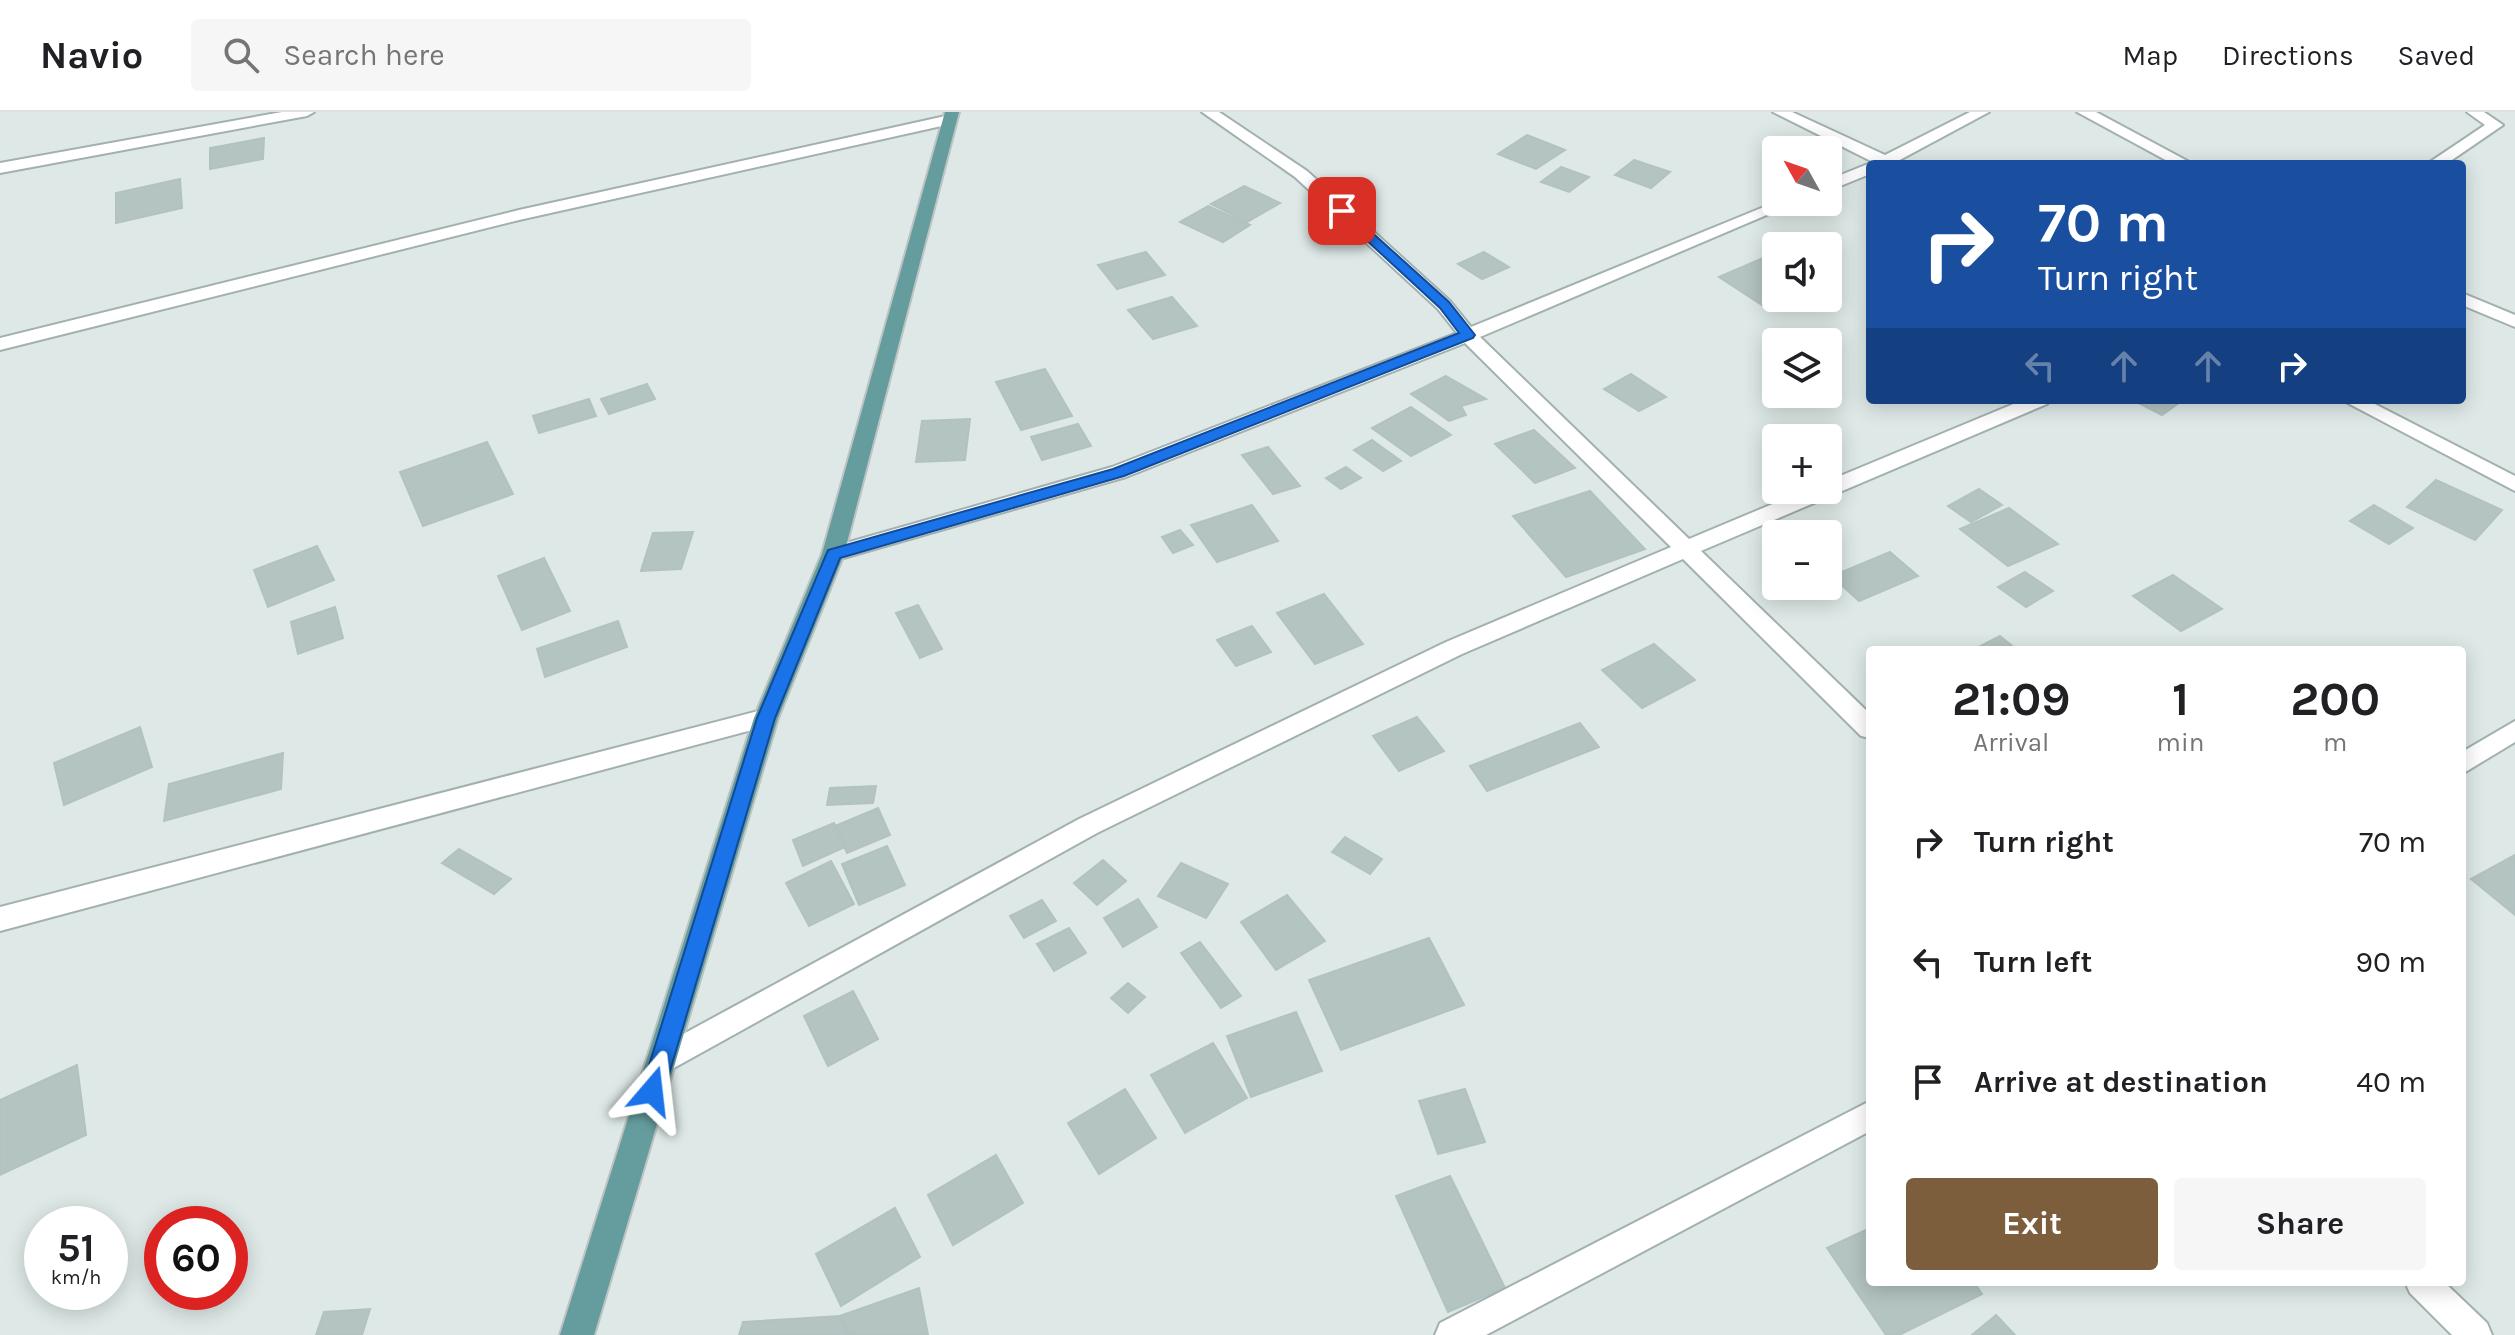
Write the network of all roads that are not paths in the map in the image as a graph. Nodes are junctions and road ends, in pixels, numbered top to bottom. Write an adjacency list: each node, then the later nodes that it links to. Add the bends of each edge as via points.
1 (307, 112): 12 (street)
2 (1209, 112): 18 (street, via 1301,174 1444,305)
3 (1780, 112): 8 (street)
4 (1982, 112): 9 (street)
5 (2084, 112): 10 (street)
6 (2474, 112): 11 (street, via 2495,125)
7 (951, 116): 19 (street, via 519,215); 26 (main road)
8 (1872, 160)
9 (1891, 160)
10 (2177, 160)
11 (2441, 160)
12 (0, 168)
13 (1866, 171): 14 (street)
14 (1842, 181)
15 (1762, 213): 18 (street)
16 (2466, 300): 17 (street)
17 (2515, 322)
18 (1468, 335): 25 (street); 26 (street, via 1119,472)
19 (0, 344)
20 (2030, 404): 22 (street)
21 (2360, 404): 23 (street)
22 (1842, 482)
23 (2515, 484)
24 (1790, 504): 25 (street)
25 (1684, 549): 28 (street); 32 (street, via 1454,648 1088,826)
26 (833, 554): 27 (main road)
27 (766, 718): 31 (street); 32 (main road)
28 (1866, 725)
29 (2515, 730): 30 (street)
30 (2466, 761)
31 (0, 919)
32 (662, 1060): 35 (main road)
33 (1866, 1117): 36 (street)
34 (2425, 1286): 37 (street)
35 (577, 1335)
36 (1452, 1335)
37 (2475, 1335)

